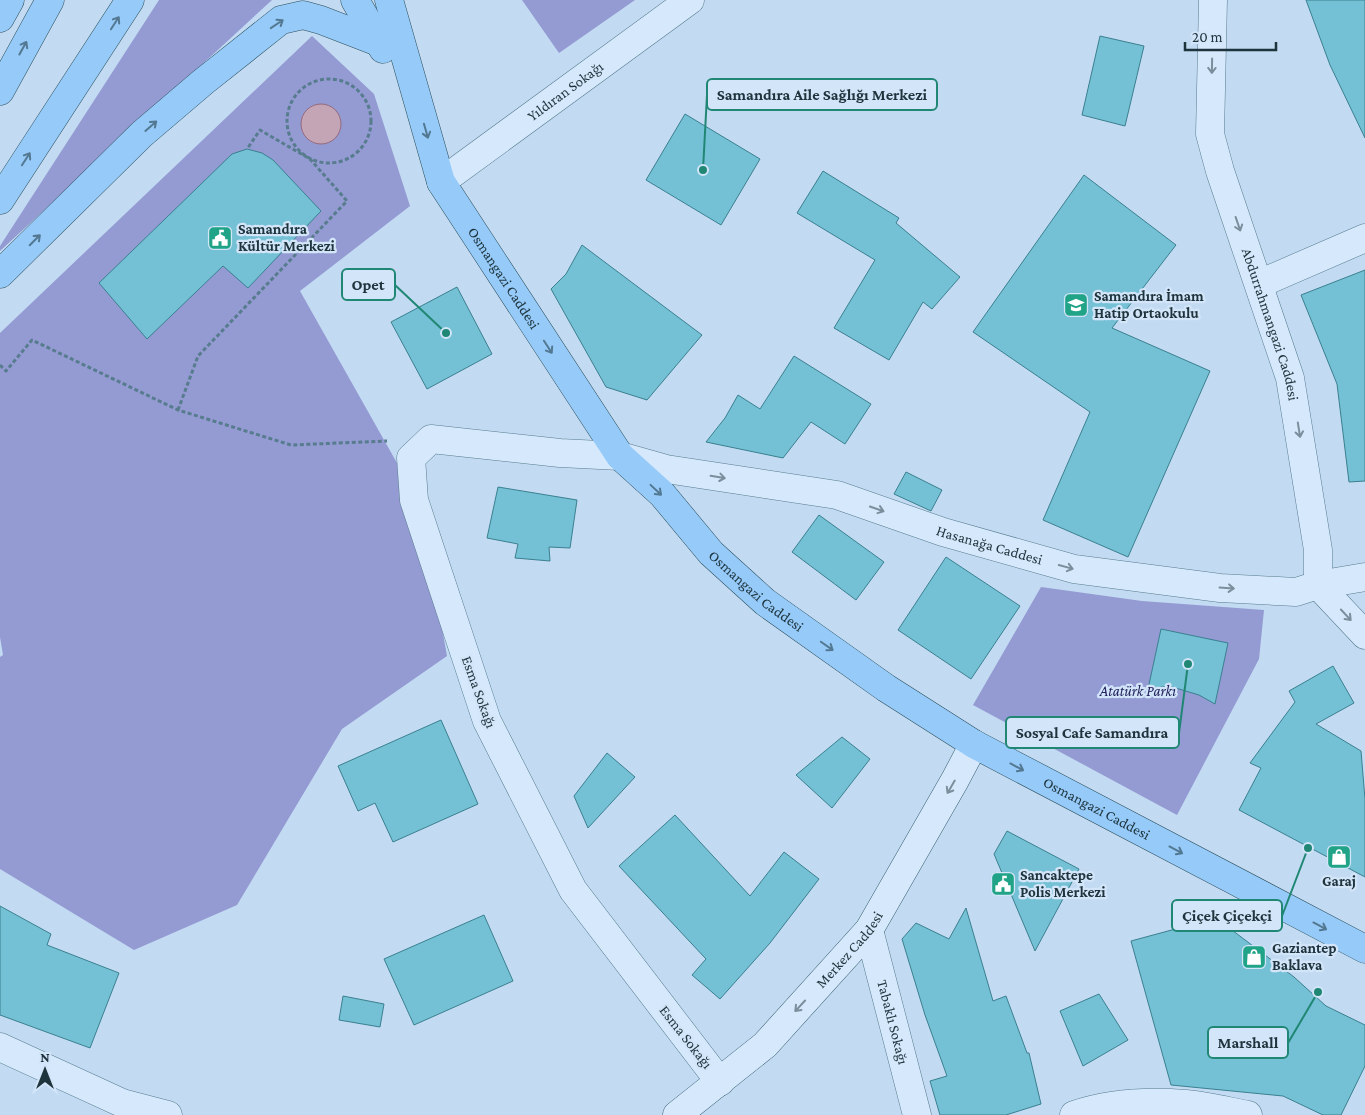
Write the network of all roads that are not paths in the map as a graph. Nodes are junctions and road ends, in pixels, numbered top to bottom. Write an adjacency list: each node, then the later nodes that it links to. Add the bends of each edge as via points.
1 (10, 0): 8 (main road)
2 (50, 0): 11 (main road, one-way to 2)
3 (130, 0): 13 (main road, one-way to 3)
4 (355, 0): 9 (main road)
5 (389, 0): 10 (main road, Osmangazi Caddesi)
6 (690, 0): 12 (street, Yıldıran Sokağı)
7 (1213, 0): 16 (street, Abdurrahmangazi Caddesi, one-way to 16, via 1210,134)
8 (0, 18)
9 (378, 42): 10 (main road); 15 (main road, one-way to 9, via 142,134 282,20 303,15)
10 (414, 90): 12 (main road, Osmangazi Caddesi, one-way to 12)
11 (0, 91)
12 (441, 182): 17 (main road, Osmangazi Caddesi, one-way to 17)
13 (0, 200)
14 (1365, 238): 16 (street)
15 (0, 274)
16 (1259, 284): 19 (street, Abdurrahmangazi Caddesi, one-way to 19, via 1290,378 1318,550)
17 (620, 456): 19 (street, Hasanağa Caddesi, one-way to 19, via 666,470 837,495 943,532 1074,569 1220,588 1296,592); 21 (main road, Osmangazi Caddesi, one-way to 21, via 662,494 712,553 765,602 886,688); 25 (street, Esma Sokağı, via 431,439 411,458 414,500 488,721 573,890)
18 (1365, 577): 19 (street, Hasanağa Caddesi)
19 (1318, 585): 20 (street, one-way to 20)
20 (1365, 635)
21 (974, 744): 22 (street, Merkez Caddesi, one-way to 22); 23 (main road, Osmangazi Caddesi, one-way to 23)
22 (869, 930): 25 (street, Merkez Caddesi, one-way to 25, via 765,1045); 29 (street, Tabaklı Sokağı)
23 (1365, 949)
24 (0, 1047): 26 (street)
25 (720, 1082): 28 (street, Merkez Caddesi)
26 (119, 1109): 27 (street)
27 (168, 1115)
28 (677, 1115)
29 (917, 1115)
30 (1074, 1115): 31 (street, via 1142,1103 1186,1104)
31 (1248, 1115)

